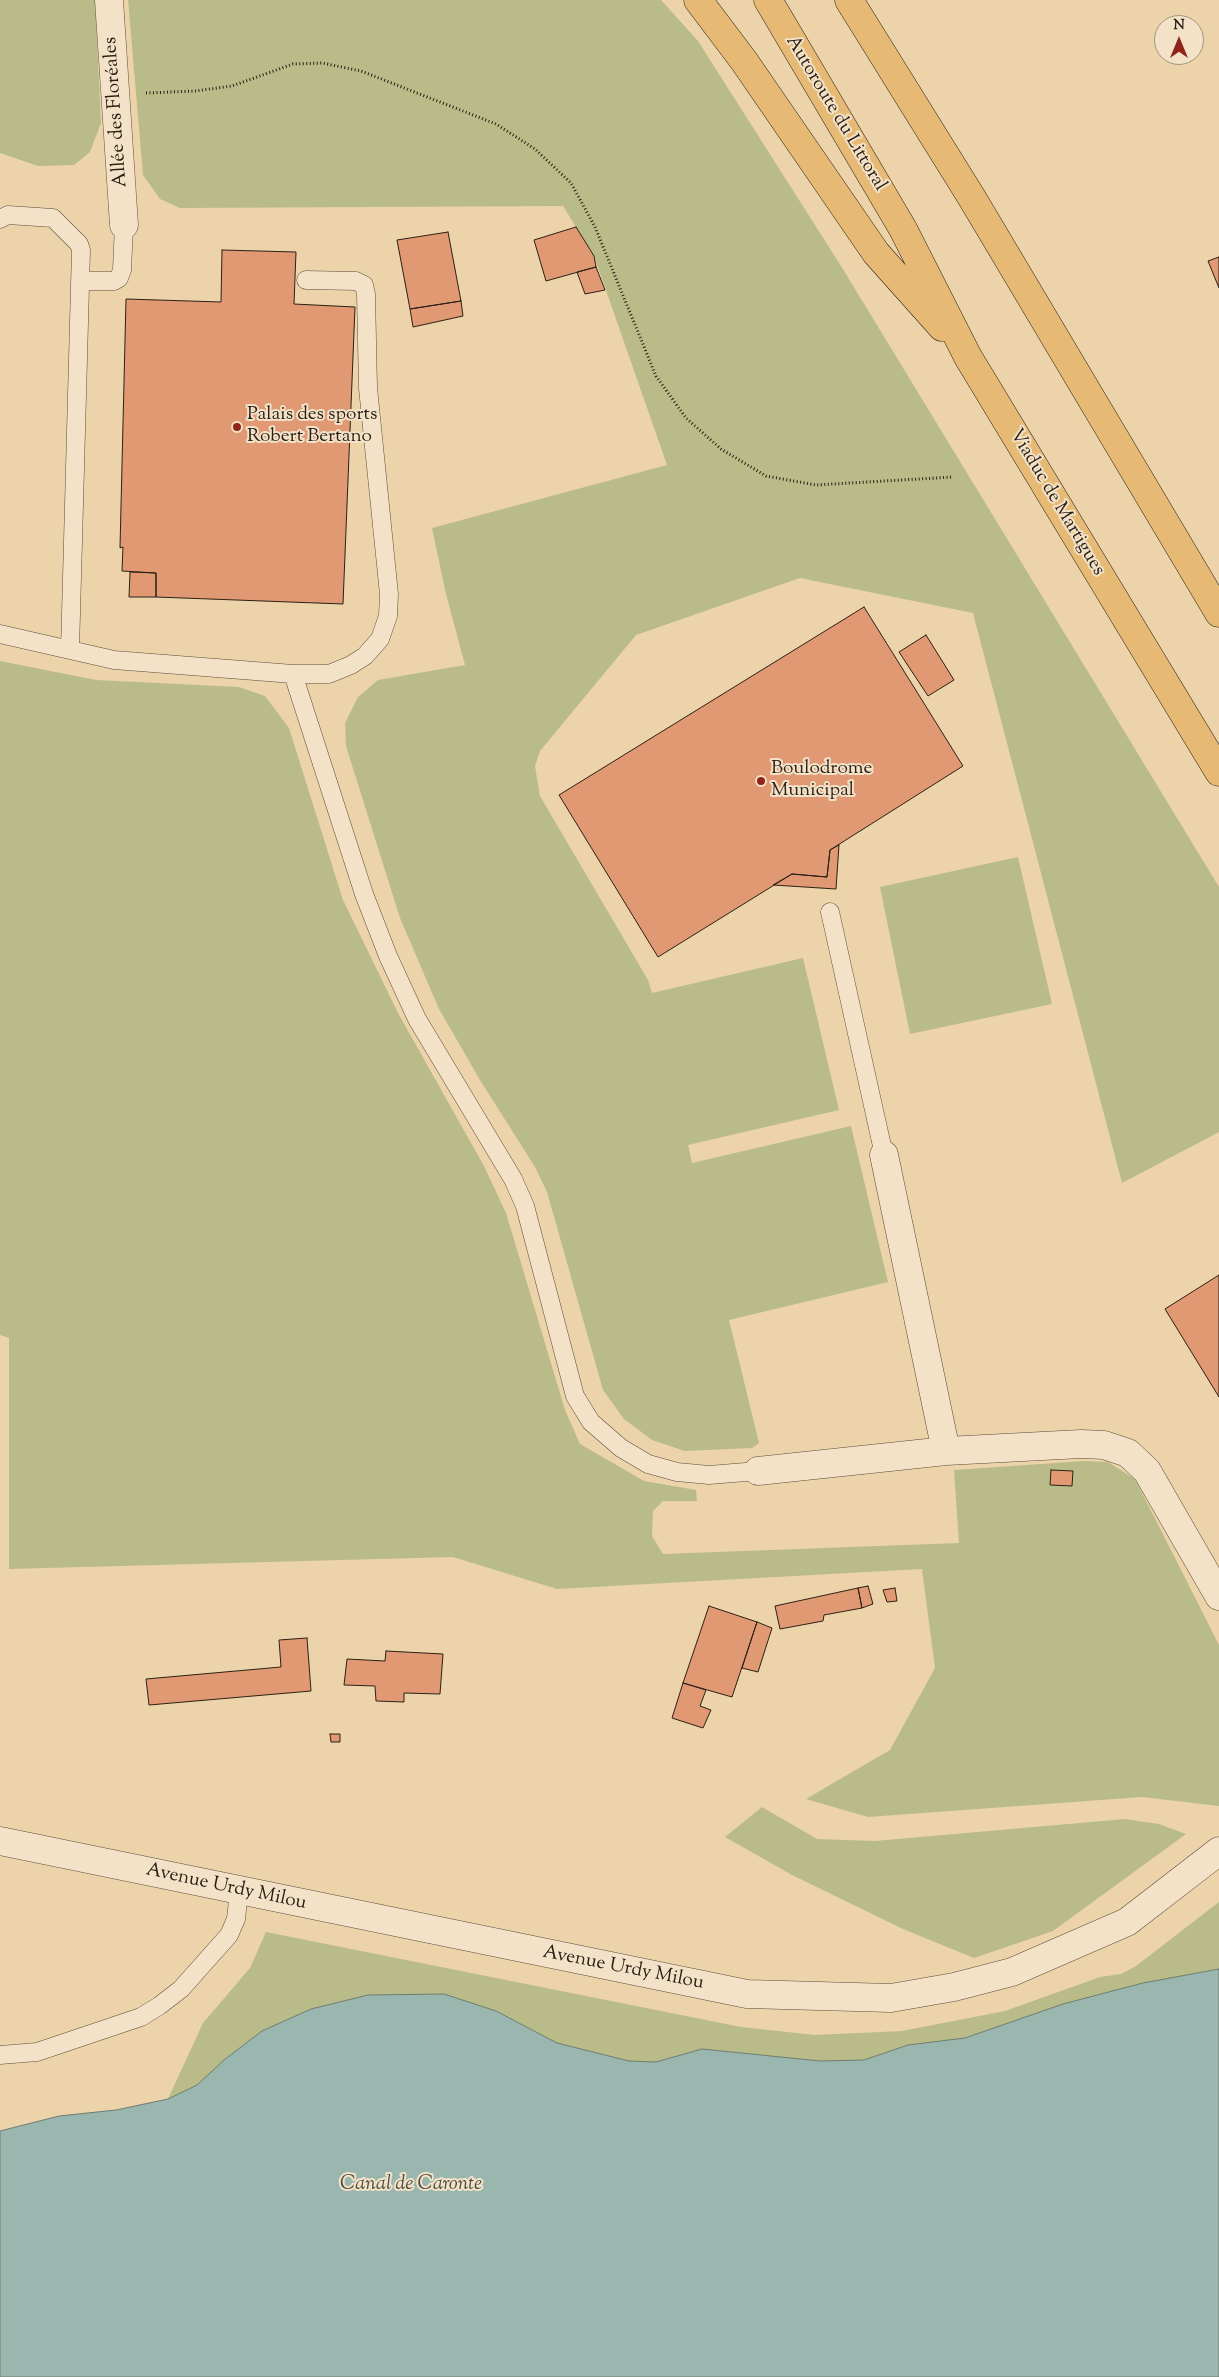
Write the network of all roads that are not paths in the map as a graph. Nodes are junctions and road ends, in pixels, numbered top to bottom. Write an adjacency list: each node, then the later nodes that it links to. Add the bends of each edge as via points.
1 (109, 0): 6 (street, Allée des Floréales)
2 (698, 0): 10 (highway, via 744,61 876,253)
3 (768, 0): 7 (highway, Autoroute du Littoral)
4 (849, 0): 11 (highway, via 972,198)
5 (0, 218): 9 (lane, via 8,215 53,218 79,244)
6 (124, 225): 9 (lane, via 119,278 114,281)
7 (903, 229): 10 (highway, Viaduc de Martigues)
8 (306, 280): 14 (lane, via 356,281 364,285 368,388 389,594 388,616 380,639 365,656 329,674)
9 (80, 281): 13 (lane)
10 (968, 357): 15 (highway, Viaduc de Martigues)
11 (1219, 613)
12 (0, 634): 13 (lane)
13 (70, 650): 14 (lane, via 114,660)
14 (292, 674): 19 (lane, via 364,894 388,956 418,1019 513,1179 525,1206 575,1396 592,1422 621,1448 648,1464 677,1472)
15 (1219, 772)
16 (830, 912): 17 (lane)
17 (884, 1155): 18 (street)
18 (946, 1451): 19 (street); 20 (street, via 1081,1444 1104,1445 1128,1453 1147,1472)
19 (758, 1472)
20 (1219, 1596)
21 (0, 1841): 23 (street, Avenue Urdy Milou)
22 (1219, 1851): 23 (street, Avenue Urdy Milou, via 1127,1922 1012,1972 891,1998 747,1994)
23 (239, 1891): 24 (lane, via 236,1919 229,1935 181,1989 159,2006 141,2017 37,2052)
24 (0, 2055)

